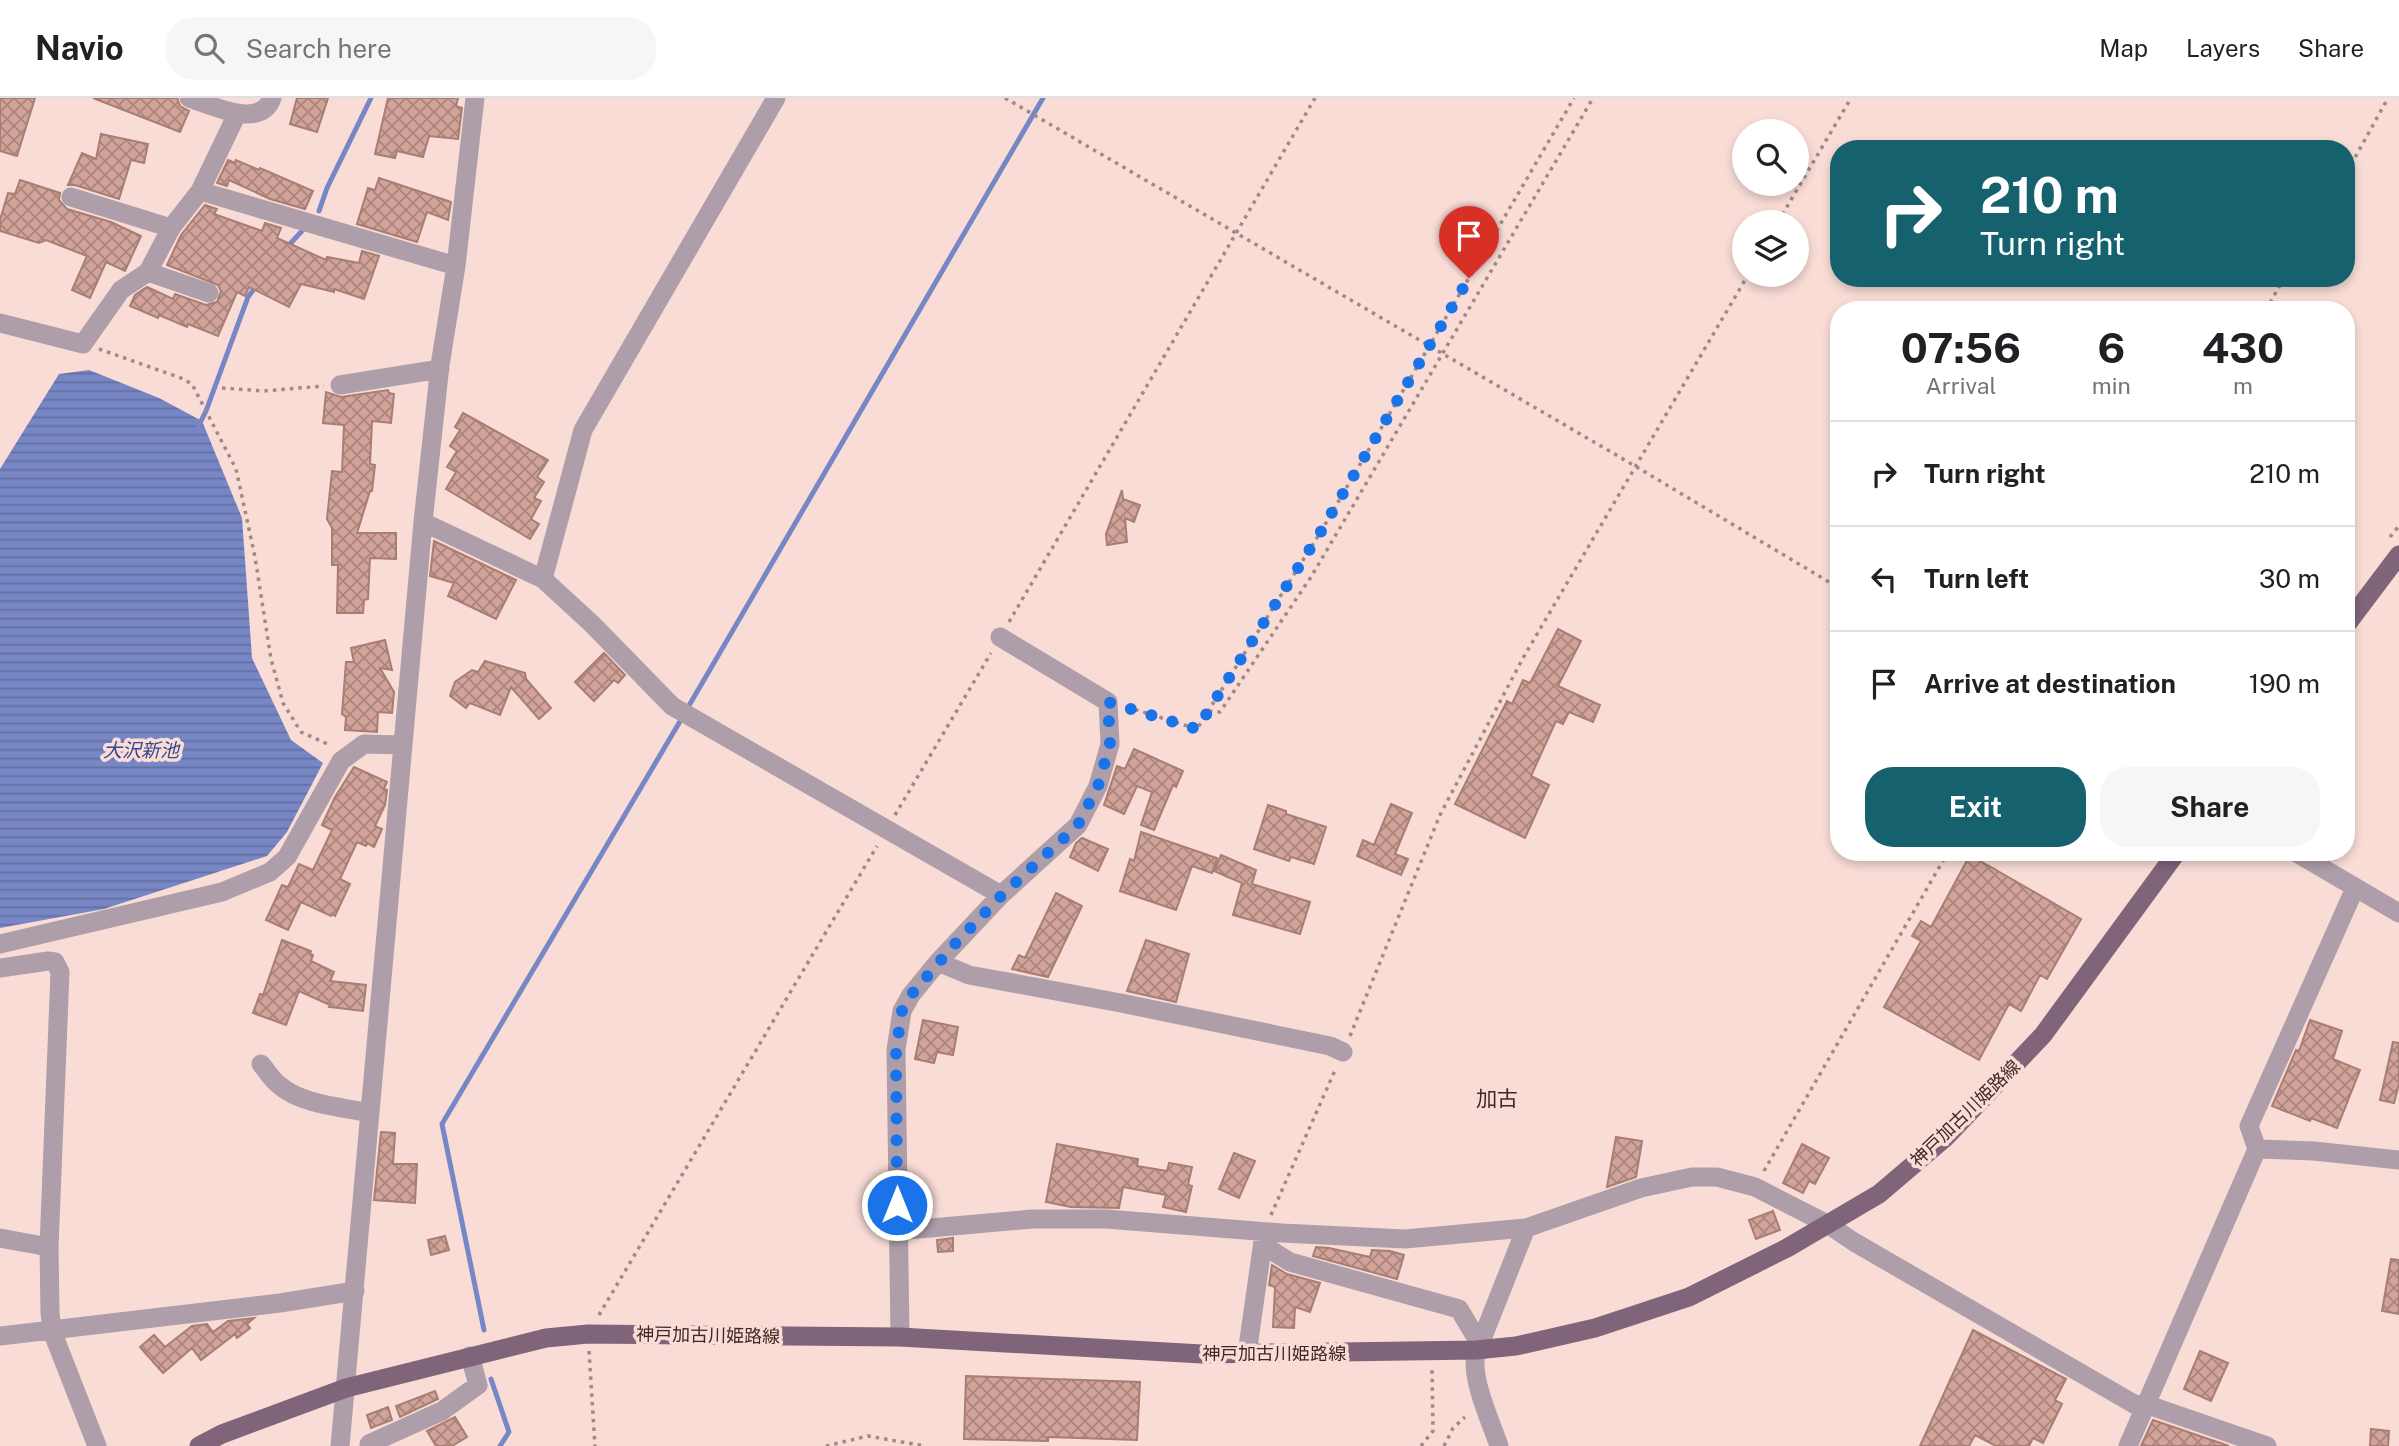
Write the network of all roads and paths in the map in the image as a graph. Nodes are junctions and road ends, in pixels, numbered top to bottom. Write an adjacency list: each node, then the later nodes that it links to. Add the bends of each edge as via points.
1 (189, 98): 11 (street)
2 (272, 98): 11 (street, via 255,114)
3 (475, 98): 18 (street)
4 (776, 98): 32 (street, via 583,430)
5 (1005, 98): 17 (path)
6 (1315, 98): 17 (path)
7 (1574, 98): 24 (path)
8 (1593, 98): 25 (path)
9 (1851, 98): 15 (path)
10 (2388, 98): 12 (path)
11 (237, 114): 13 (street)
12 (2355, 158)
13 (200, 191): 16 (street); 18 (street)
14 (71, 197): 16 (street)
15 (1785, 210)
16 (171, 228): 19 (street)
17 (1236, 233): 24 (path); 35 (path)
18 (456, 266): 26 (street)
19 (148, 272): 21 (street); 23 (street, via 121,290)
20 (1741, 287): 29 (path)
21 (209, 293)
22 (0, 323): 23 (street)
23 (83, 344): 39 (path, via 192,384 236,469 283,703 301,732)
24 (1429, 346): 25 (path); 37 (path)
25 (1444, 354): 29 (path); 37 (path, via 1311,577 1220,712)
26 (440, 369): 27 (street); 30 (street)
27 (340, 385): 28 (path, via 263,391)
28 (222, 388)
29 (1635, 466): 33 (path); 50 (path, via 1523,658 1440,815)
30 (423, 522): 32 (street); 38 (street)
31 (2399, 555): 34 (main road)
32 (543, 579): 40 (street, via 672,706)
33 (1830, 582)
34 (2355, 614)
35 (1000, 637): 36 (street); 40 (path)
36 (1108, 702): 37 (path, via 1197,729); 45 (street, via 1110,744 1098,786 1078,825)
37 (1209, 711)
38 (403, 745): 39 (street, via 365,744); 52 (street)
39 (352, 754): 47 (street, via 341,761 287,857 270,872 222,892)
40 (887, 828): 45 (street); 64 (path)
41 (1943, 861): 55 (path)
42 (2170, 861): 56 (main road, 神戸加古川姫路線, via 2043,1035 1945,1137 1879,1194)
43 (2310, 861): 44 (street)
44 (2355, 888): 46 (street); 53 (street, via 2249,1126)
45 (1002, 895): 48 (street)
46 (2399, 913)
47 (0, 944)
48 (938, 962): 50 (street, via 969,975); 58 (street, via 902,1011 896,1050)
49 (0, 968): 61 (street, via 48,961 55,962 60,972)
50 (1343, 1052): 60 (path)
51 (261, 1064): 52 (street, via 291,1093)
52 (370, 1113): 62 (street)
53 (2258, 1149): 54 (street); 72 (street)
54 (2399, 1160)
55 (1755, 1187): 56 (street); 57 (street, via 1692,1177 1641,1188)
56 (1829, 1225): 67 (main road, 神戸加古川姫路線, via 1689,1297 1595,1328 1516,1346); 72 (street, via 2134,1404)
57 (1526, 1228): 60 (street, via 1405,1238 1282,1233); 67 (street)
58 (897, 1231): 60 (street, via 1081,1219); 66 (street)
59 (0, 1238): 61 (street)
60 (1264, 1238): 67 (street, via 1290,1262 1459,1309); 69 (street)
61 (49, 1247): 63 (street)
62 (355, 1291): 63 (street); 71 (street)
63 (52, 1331): 65 (street); 75 (street)
64 (588, 1334): 66 (main road, 神戸加古川姫路線); 70 (main road, 神戸加古川姫路線, via 546,1338); 78 (path)
65 (0, 1336)
66 (900, 1337): 69 (main road, 神戸加古川姫路線)
67 (1478, 1347): 68 (main road, 神戸加古川姫路線); 83 (street, via 1474,1373)
68 (1431, 1351): 69 (main road, 神戸加古川姫路線); 81 (path, via 1433,1431)
69 (1247, 1353)
70 (470, 1356): 71 (main road, 神戸加古川姫路線); 74 (street, via 478,1385 442,1411)
71 (345, 1388): 76 (main road, 神戸加古川姫路線); 77 (street)
72 (2144, 1405): 84 (street); 85 (street)
73 (1465, 1417): 82 (path)
74 (369, 1444)
75 (97, 1446)
76 (199, 1446)
77 (340, 1446)
78 (595, 1446)
79 (826, 1446): 80 (path, via 868,1436)
80 (925, 1446)
81 (1421, 1446)
82 (1444, 1446)
83 (1499, 1446)
84 (2128, 1446)
85 (2267, 1446)

